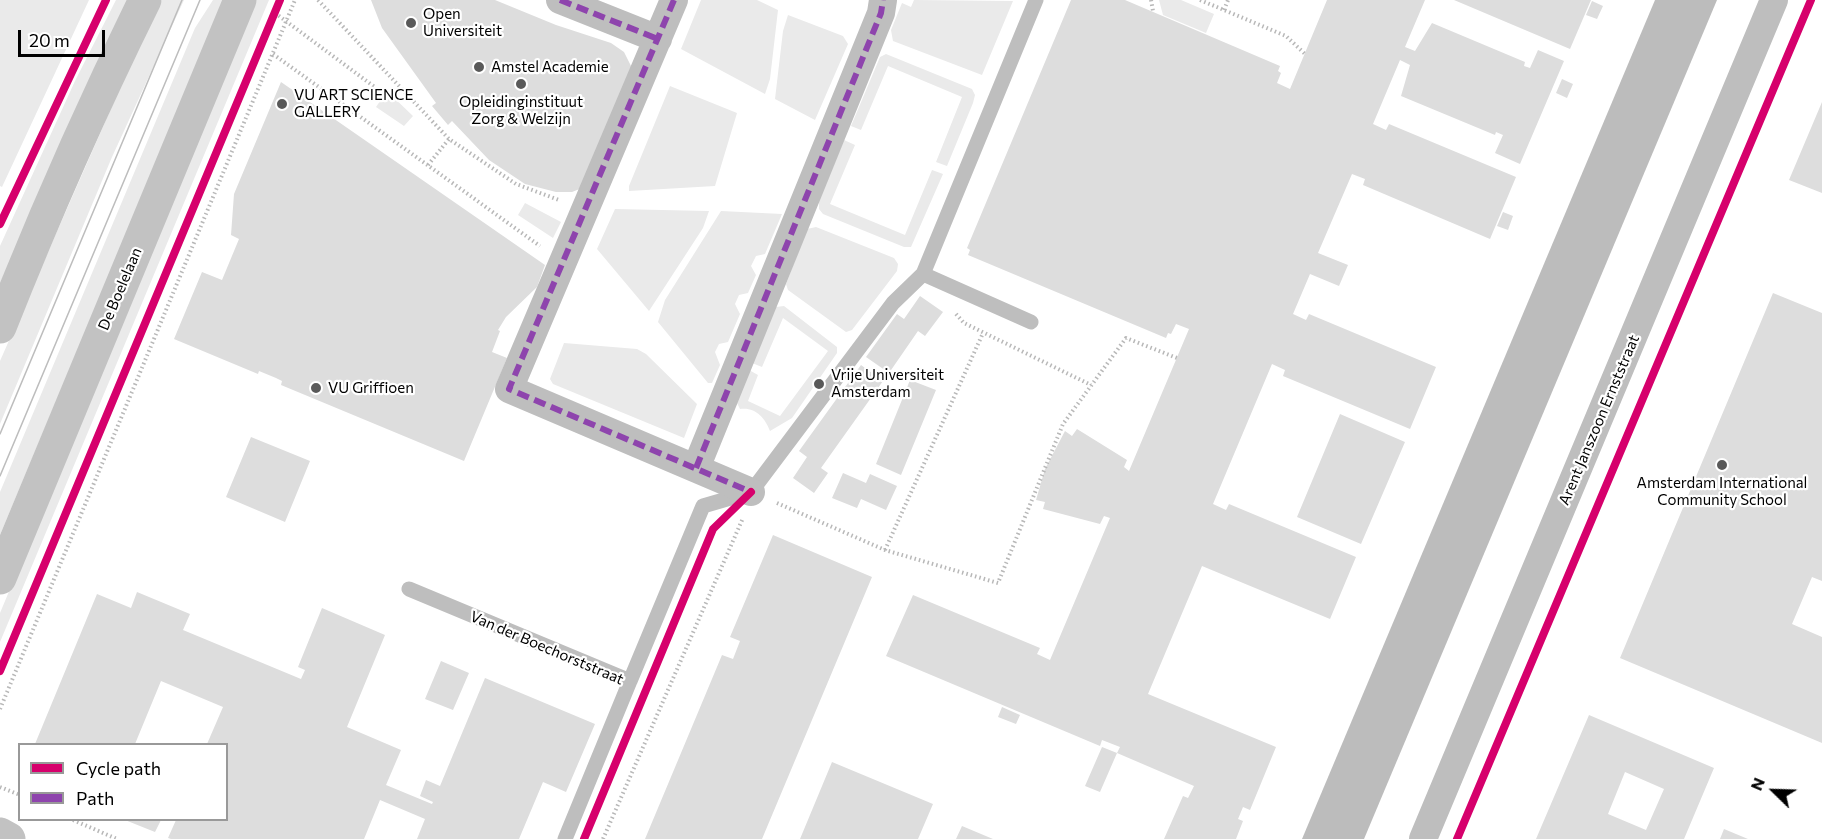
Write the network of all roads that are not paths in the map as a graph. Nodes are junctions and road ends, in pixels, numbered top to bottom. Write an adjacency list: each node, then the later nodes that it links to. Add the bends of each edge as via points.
1 (145, 0): 11 (main road, via 93,104)
2 (240, 0): 14 (main road, De Boelelaan)
3 (560, 0): 8 (street)
4 (674, 0): 8 (street)
5 (883, 0): 12 (street)
6 (1036, 0): 9 (lane)
7 (1774, 0): 20 (street, Arent Janszoon Ernststraat)
8 (658, 39): 12 (street, via 509,389)
9 (923, 273): 10 (lane); 13 (lane, via 893,303)
10 (1031, 322)
11 (0, 327)
12 (696, 468): 13 (street)
13 (751, 492): 16 (lane, via 704,506)
14 (0, 578)
15 (409, 589): 16 (lane, Van der Boechorststraat)
16 (630, 681): 19 (lane, Van der Boechorststraat)
17 (0, 834): 18 (main road)
18 (9, 839)
19 (564, 839)
20 (1423, 839)

